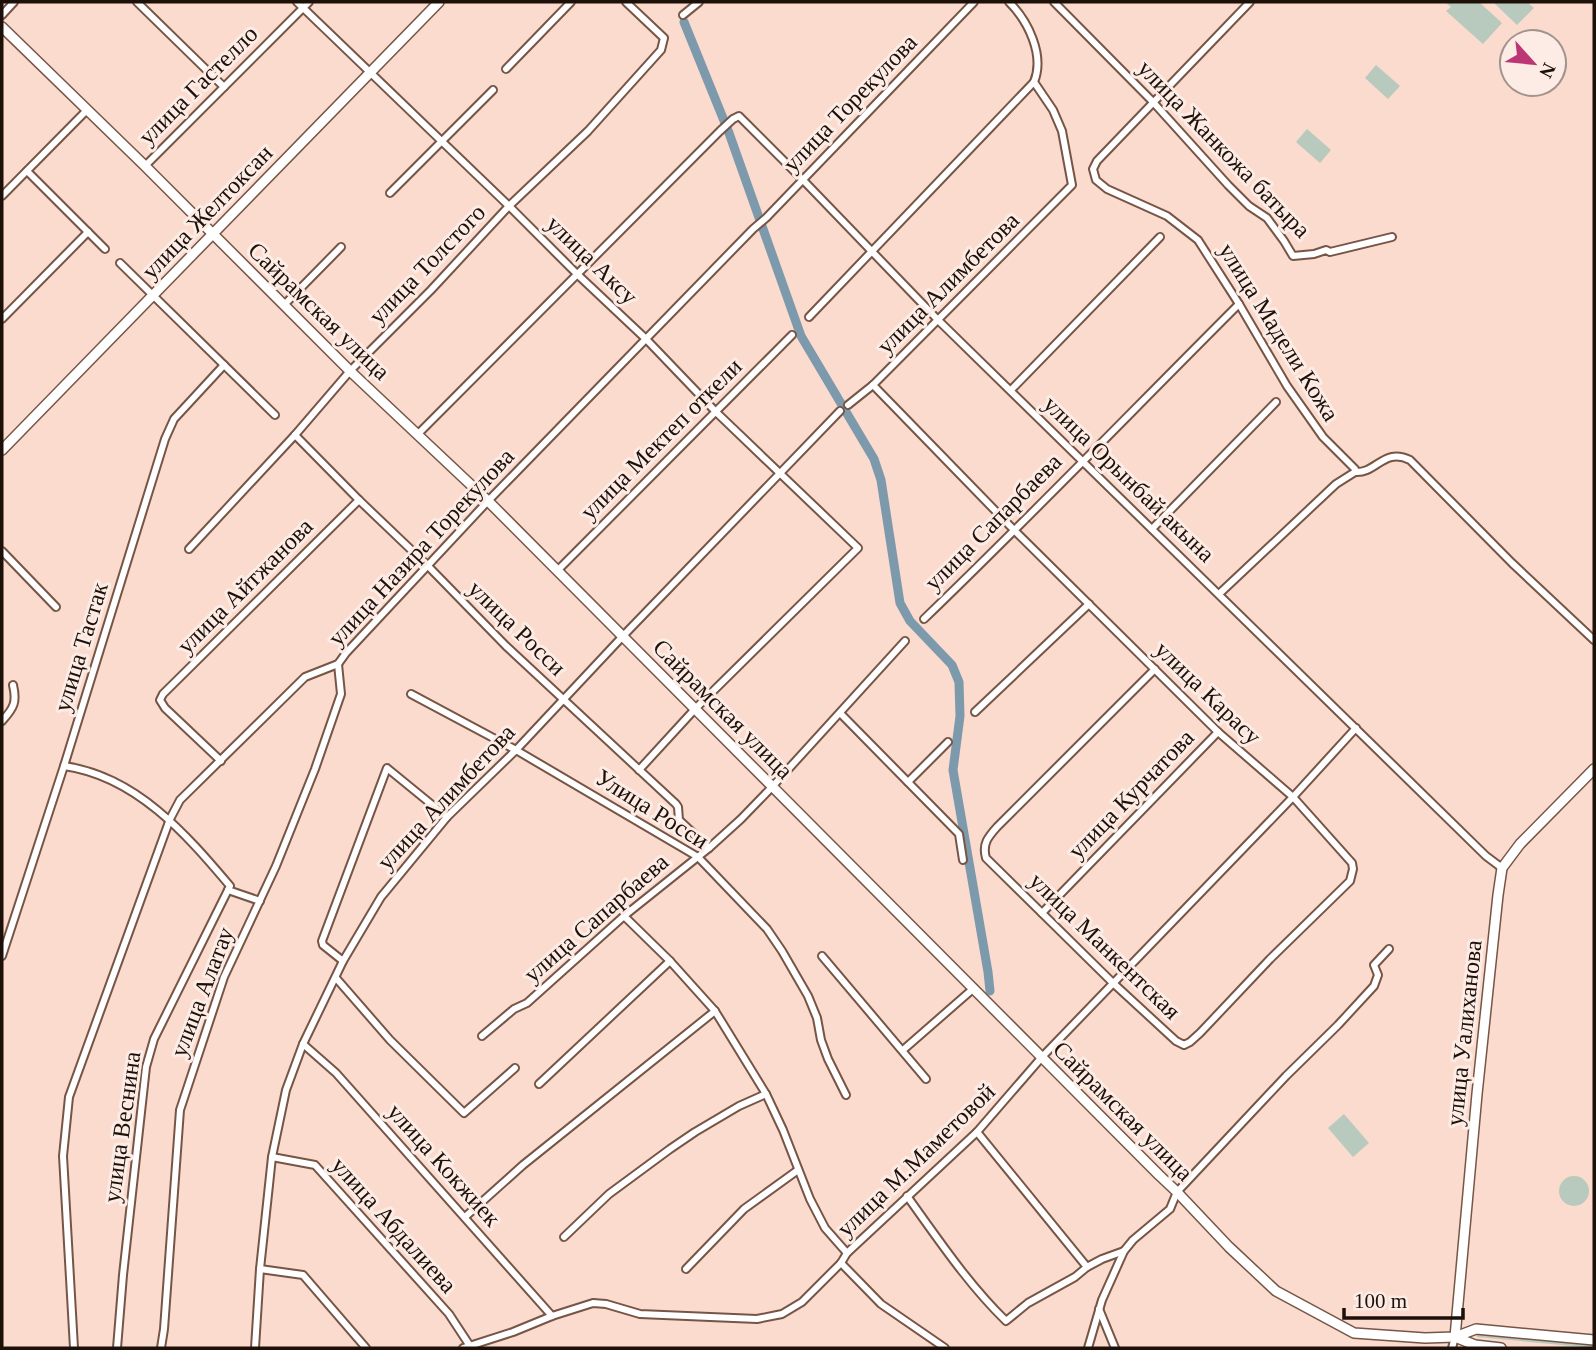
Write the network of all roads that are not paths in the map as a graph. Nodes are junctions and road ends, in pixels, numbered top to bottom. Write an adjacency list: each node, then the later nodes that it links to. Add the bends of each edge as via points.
1 (14, 2): 14 (street)
2 (138, 2): 20 (street)
3 (297, 2): 13 (street, улица Аксу)
4 (309, 2): 13 (street, улица Гастелло)
5 (439, 2): 18 (main road, улица Желтоксан)
6 (571, 2): 17 (street)
7 (626, 2): 30 (street, улица Толстого, via 664,38 661,50 588,131)
8 (699, 2): 15 (street)
9 (974, 2): 27 (street, улица Торекулова)
10 (1009, 2): 19 (street, via 1032,37 1038,74)
11 (1054, 2): 22 (street, улица Жанкожа батыра)
12 (1250, 2): 22 (street)
13 (303, 8): 18 (street, улица Аксу); 20 (street, улица Гастелло)
14 (2, 15)
15 (683, 15)
16 (2, 27): 23 (main road, Сайрамская улица)
17 (506, 69)
18 (371, 71): 24 (street, улица Аксу); 33 (main road, улица Желтоксан)
19 (1034, 82): 38 (street); 46 (street, улица Алимбетова, via 1062,131 1072,185)
20 (224, 87): 25 (street, улица Гастелло)
21 (493, 90): 24 (street)
22 (1153, 102): 35 (street, улица Жанкожа батыра, via 1228,185 1267,218 1293,256); 42 (street, улица Мадели Кожа, via 1097,161 1093,169 1096,180 1167,216 1198,240)
23 (87, 110): 25 (main road, Сайрамская улица); 26 (street)
24 (442, 141): 28 (street); 30 (street, улица Аксу)
25 (145, 166): 33 (main road, Сайрамская улица)
26 (27, 171): 29 (street); 32 (street)
27 (803, 180): 31 (street, улица Торекулова); 38 (street, улица Орынбай акына); 40 (street, улица Орынбай акына, via 741,117 733,119)
28 (390, 193)
29 (2, 196)
30 (509, 206): 40 (street, улица Аксу); 50 (street, улица Толстого)
31 (753, 229): 48 (street, улица Назира Торекулова)
32 (88, 232): 37 (street); 45 (street)
33 (213, 234): 41 (main road, улица Желтоксан); 43 (main road, Сайрамская улица)
34 (1160, 237): 52 (street)
35 (1392, 237)
36 (341, 247): 43 (street)
37 (105, 249)
38 (873, 252): 44 (street); 46 (street, улица Орынбай акына)
39 (120, 263): 41 (street)
40 (577, 274): 48 (street, улица Аксу); 58 (street)
41 (153, 295): 49 (street); 60 (main road, улица Желтоксан)
42 (1239, 304): 61 (street, улица Сапарбаева); 62 (street, улица Мадели Кожа, via 1287,386 1323,438)
43 (284, 305): 50 (main road, Сайрамская улица)
44 (809, 317)
45 (2, 319)
46 (939, 321): 51 (street, улица Алимбетова); 52 (street, улица Орынбай акына)
47 (792, 335): 56 (street, улица Мектеп откели)
48 (646, 339): 56 (street, улица Аксу); 65 (street, улица Назира Торекулова)
49 (224, 365): 57 (street); 93 (street, улица Тастак, via 174,419 164,439)
50 (350, 371): 58 (main road, Сайрамская улица); 59 (street, улица Толстого)
51 (873, 385): 54 (street, улица Алимбетова); 67 (street, улица Карасу)
52 (1011, 390): 61 (street, улица Орынбай акына)
53 (1276, 402): 66 (street)
54 (849, 405)
55 (840, 411): 63 (street, улица Алимбетова)
56 (716, 412): 63 (street, улица Аксу); 71 (street, улица Мектеп откели)
57 (275, 415)
58 (418, 434): 65 (main road, Сайрамская улица)
59 (295, 435): 64 (street, улица Росси); 68 (street, улица Толстого)
60 (2, 450)
61 (1082, 460): 66 (street, улица Орынбай акына); 67 (street, улица Сапарбаева)
62 (1355, 472): 72 (street, via 1336,484); 77 (street, via 1395,456 1410,460)
63 (780, 473): 76 (street, улица Алимбетова); 84 (street, улица Аксу, via 858,548)
64 (359, 500): 70 (street, улица Росси); 92 (street, улица Айтжанова, via 163,694 160,700 165,708)
65 (488, 501): 70 (street, улица Назира Торекулова); 71 (main road, Сайрамская улица)
66 (1152, 529): 72 (street, улица Орынбай акына)
67 (1015, 531): 73 (street, улица Карасу); 75 (street, улица Сапарбаева)
68 (190, 549)
69 (2, 551): 74 (street)
70 (427, 565): 79 (street, улица Назира Торекулова); 83 (street, улица Росси)
71 (557, 571): 76 (main road, Сайрамская улица)
72 (1219, 594): 88 (street, улица Орынбай акына)
73 (1089, 604): 80 (street, улица Карасу); 85 (street)
74 (55, 607)
75 (924, 619)
76 (623, 636): 83 (street, улица Алимбетова); 84 (main road, Сайрамская улица)
77 (1594, 640)
78 (905, 641): 86 (street, улица Сапарбаева)
79 (338, 664): 92 (street, улица Назира Торекулова, via 305,677); 106 (street, улица Алатау, via 341,694)
80 (1155, 669): 89 (street, улица Карасу); 107 (street, улица Манкентская, via 987,839 986,858)
81 (13, 685): 87 (street, via 16,698)
82 (411, 694): 91 (street, Улица Росси)
83 (563, 699): 91 (street, улица Алимбетова); 95 (street, улица Росси)
84 (695, 709): 95 (street); 97 (main road, Сайрамская улица)
85 (975, 712)
86 (840, 713): 96 (street); 97 (street, улица Сапарбаева)
87 (2, 722)
88 (1356, 728): 98 (street, улица М.Маметовой); 104 (street, улица Орынбай акына)
89 (1218, 732): 98 (street, улица Карасу); 107 (street, улица Курчатова)
90 (948, 742): 96 (street)
91 (516, 750): 99 (street, улица Алимбетова); 102 (street, Улица Росси)
92 (221, 761): 100 (street, улица Назира Торекулова, via 180,800)
93 (64, 766): 100 (street, via 110,779); 110 (street, улица Тастак)
94 (1594, 769): 104 (main road)
95 (639, 770): 101 (street, улица Росси, via 676,804 679,820)
96 (908, 782): 103 (street, via 959,834)
97 (772, 788): 101 (street, улица Сапарбаева); 116 (main road, Сайрамская улица)
98 (1293, 797): 115 (street, улица М.Маметовой); 118 (street, улица Карасу, via 1352,863 1350,881)
99 (447, 817): 112 (street, улица Алимбетова, via 381,897); 112 (street, via 387,768 322,941)
100 (170, 819): 105 (street); 146 (street, улица Назира Торекулова, via 69,1097 63,1156)
101 (709, 848): 102 (street, улица Сапарбаева)
102 (698, 857): 108 (street, улица Сапарбаева); 127 (street, Улица Росси, via 782,951 808,996 828,1059)
103 (963, 860)
104 (1502, 868): 143 (main road, улица Уалиханова)
105 (229, 888): 106 (street); 147 (street, улица Веснина, via 154,1038 146,1067)
106 (260, 901): 148 (street, улица Алатау, via 224,976 180,1110)
107 (1042, 913): 115 (street, улица Манкентская)
108 (624, 916): 113 (street); 119 (street, улица Сапарбаева, via 527,1003)
109 (1389, 949): 131 (street, via 1374,965 1378,975 1374,986)
110 (2, 956)
111 (822, 956): 121 (street)
112 (343, 961): 114 (street, улица Алимбетова)
113 (670, 961): 117 (street); 125 (street)
114 (336, 978): 120 (street, улица Алимбетова); 123 (street, via 464,1113)
115 (1113, 983): 118 (street, улица Манкентская, via 1180,1043 1184,1045); 122 (street, улица М.Маметовой)
116 (974, 988): 121 (street); 122 (main road, Сайрамская улица)
117 (715, 1011): 126 (street); 133 (street)
118 (1200, 1033)
119 (482, 1035)
120 (303, 1044): 129 (street, улица Алимбетова, via 286,1090); 133 (street, улица Кокжиек, via 336,1073)
121 (903, 1050): 124 (street)
122 (1042, 1057): 128 (street, улица М.Маметовой); 131 (main road, Сайрамская улица)
123 (514, 1068)
124 (926, 1079)
125 (539, 1084)
126 (766, 1094): 130 (street); 134 (street, via 670,1149 609,1194)
127 (846, 1094)
128 (977, 1132): 132 (street, улица М.Маметовой); 138 (street)
129 (272, 1157): 139 (street, улица Алимбетова); 145 (street, улица Абдалиева, via 315,1165 449,1314)
130 (799, 1170): 136 (street, via 825,1228); 140 (street, via 744,1209)
131 (1177, 1192): 135 (street, via 1170,1209); 143 (main road, Сайрамская улица, via 1276,1291 1354,1333)
132 (908, 1196): 136 (street, улица М.Маметовой); 138 (street, via 945,1250 1006,1321)
133 (465, 1217): 142 (street, улица Кокжиек)
134 (564, 1237)
135 (1124, 1251): 138 (street); 141 (street)
136 (847, 1254): 137 (street, улица М.Маметовой)
137 (841, 1263): 142 (street, улица М.Маметовой, via 802,1302 782,1314 757,1320 639,1314 593,1303); 151 (street, via 881,1304)
138 (1087, 1267)
139 (260, 1269): 149 (street, улица Алимбетова); 150 (street, via 303,1275)
140 (686, 1269)
141 (1099, 1309): 152 (street); 153 (street)
142 (552, 1316): 145 (street, улица М.Маметовой)
143 (1455, 1338): 144 (main road, via 1476,1329); 154 (street); 155 (main road)
144 (1594, 1340)
145 (466, 1347)
146 (74, 1348)
147 (117, 1348)
148 (161, 1348)
149 (255, 1348)
150 (366, 1348)
151 (945, 1348)
152 (1088, 1348)
153 (1115, 1348)
154 (1452, 1348)
155 (1501, 1348)

